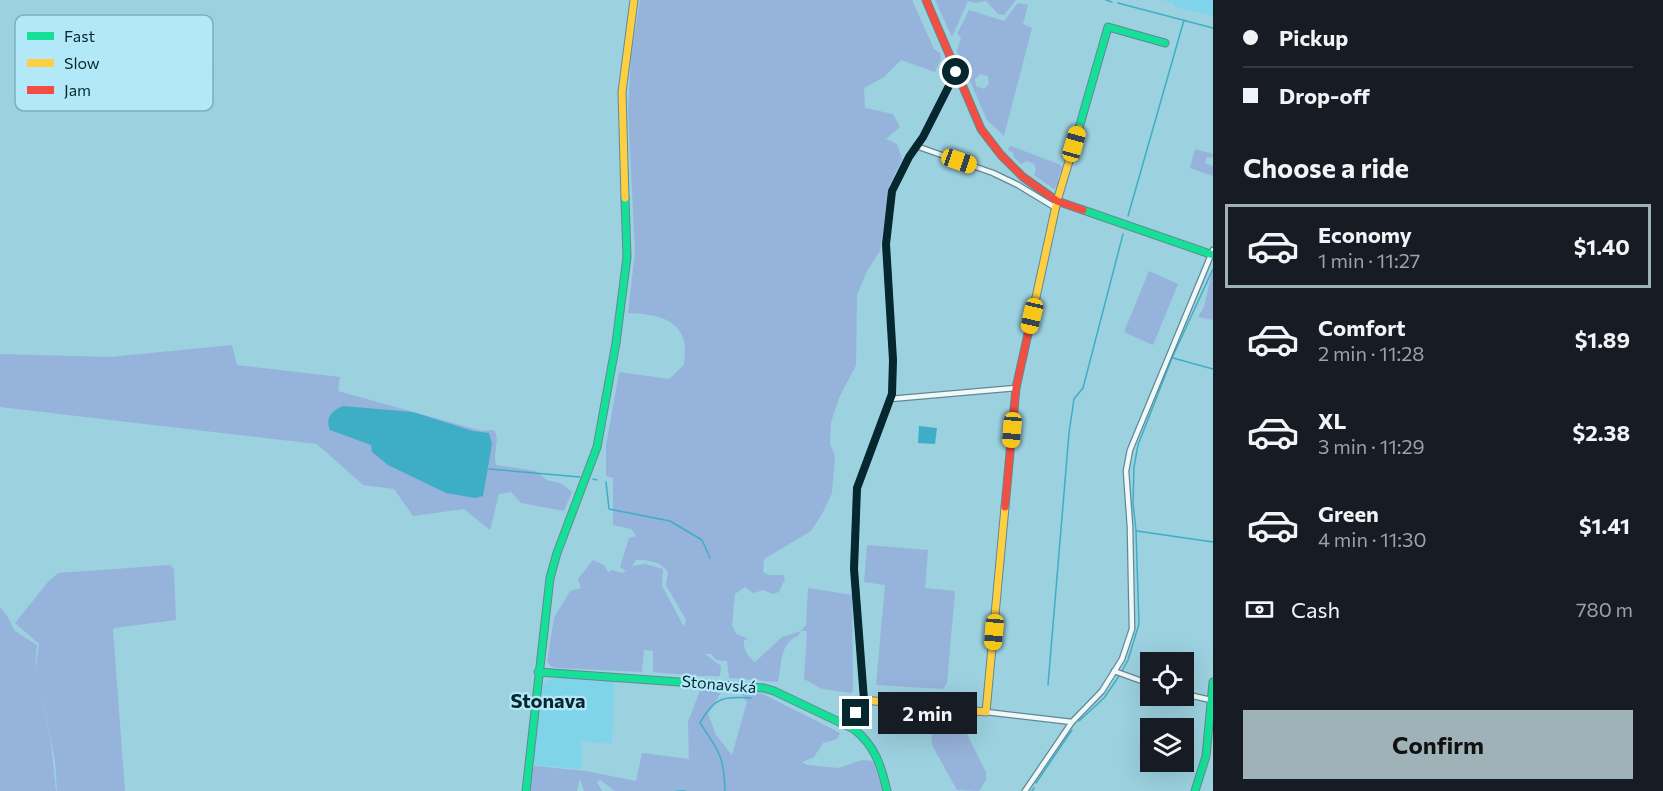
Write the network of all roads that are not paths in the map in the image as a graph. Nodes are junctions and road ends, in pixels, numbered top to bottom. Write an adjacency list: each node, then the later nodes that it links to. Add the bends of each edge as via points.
1 (633, 0): 11 (street, via 622,92 627,257 616,342 597,447 550,578)
2 (926, 0): 4 (street)
3 (1165, 43): 6 (street, via 1108,27)
4 (956, 72): 5 (street); 6 (street, via 981,129 1000,155)
5 (916, 146): 6 (street, via 993,173); 9 (street, via 892,191 886,244 893,360)
6 (1057, 204): 7 (street); 8 (street)
7 (1212, 253): 10 (street, via 1130,450 1126,471 1132,629)
8 (1016, 388): 9 (street); 17 (street)
9 (890, 399): 15 (street, via 857,488 854,569)
10 (1114, 671): 12 (street); 18 (street, via 1102,692)
11 (538, 672): 19 (street, Stonavská, via 764,688); 20 (street)
12 (1140, 680)
13 (1213, 682): 16 (street)
14 (1194, 696): 16 (street)
15 (864, 700): 17 (street); 19 (street)
16 (1211, 700): 23 (street, via 1206,756)
17 (986, 712): 18 (street)
18 (1072, 722): 22 (street)
19 (848, 726): 21 (street, Stonavská, via 875,749)
20 (526, 791)
21 (888, 791)
22 (1025, 791)
23 (1195, 791)

